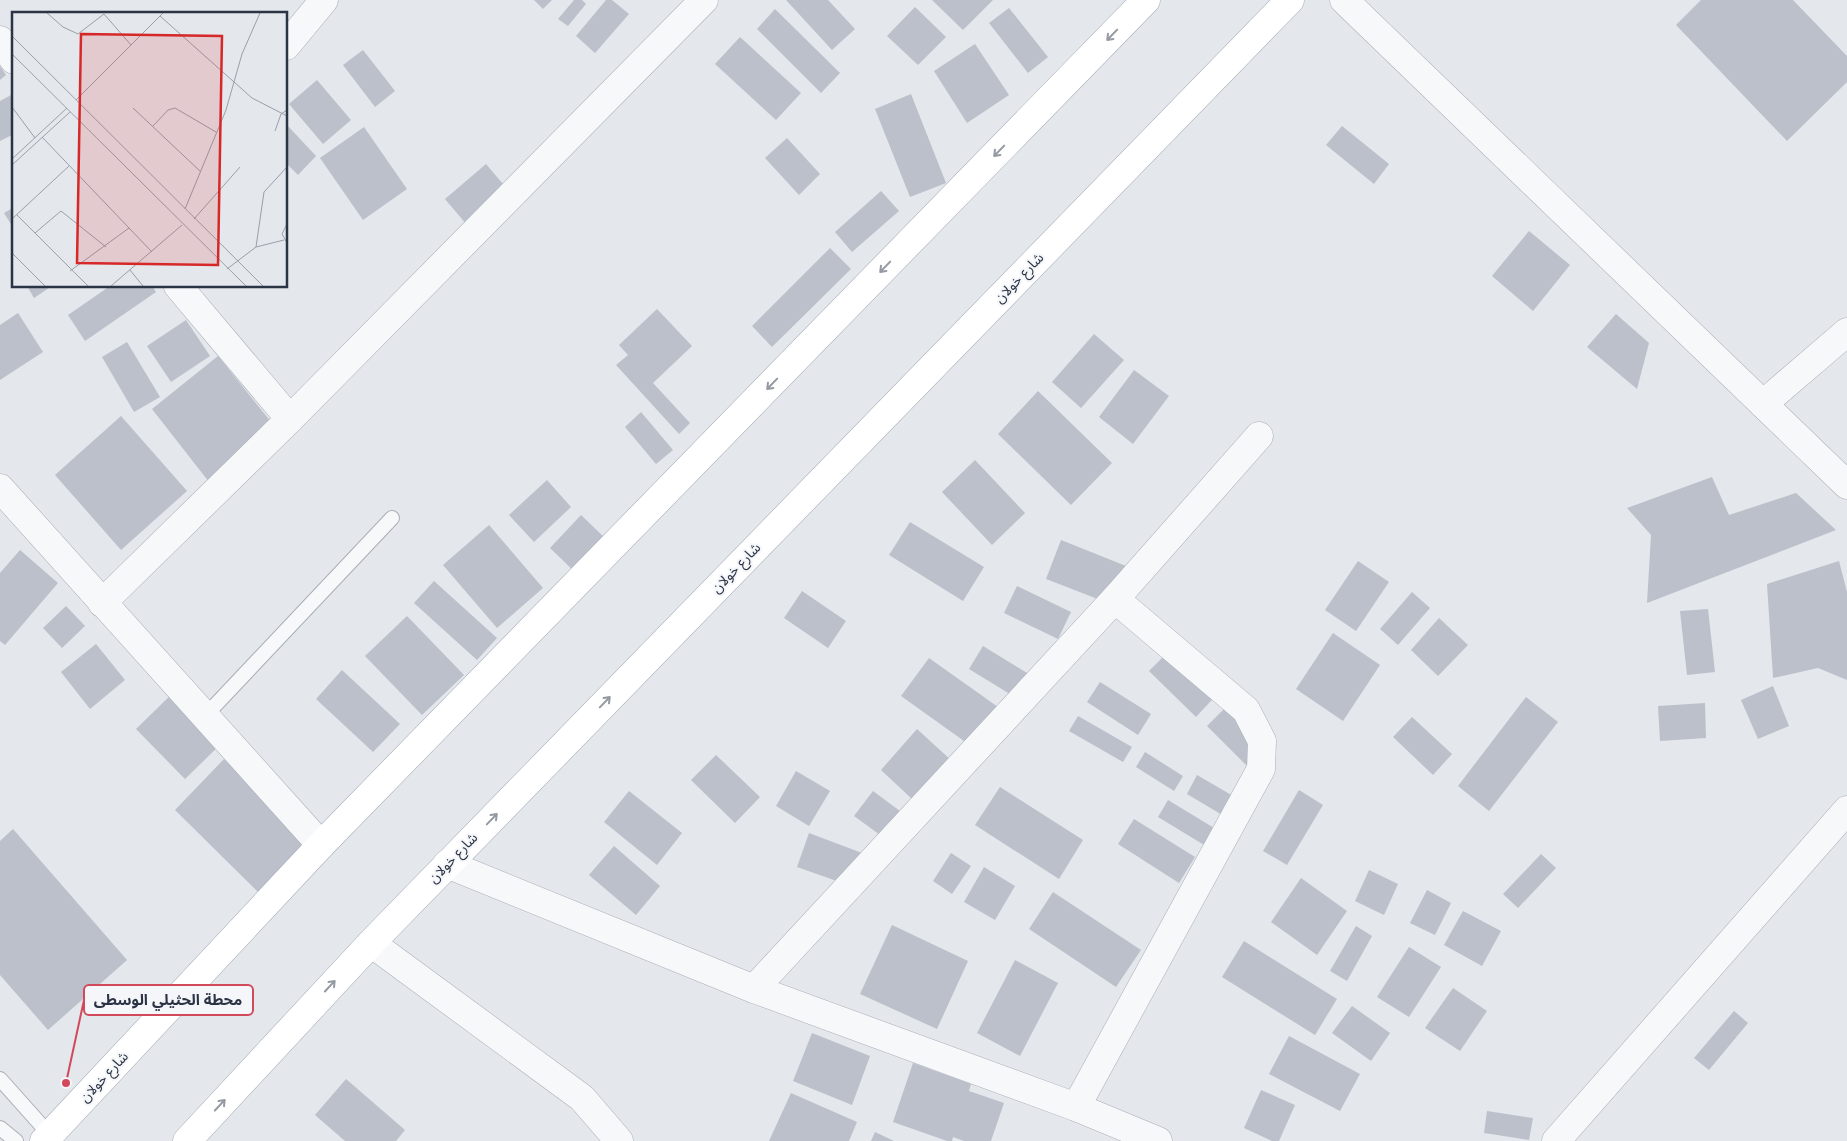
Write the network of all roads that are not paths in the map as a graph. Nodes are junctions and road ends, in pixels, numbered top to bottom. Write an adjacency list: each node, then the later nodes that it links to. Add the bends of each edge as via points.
1 (324, 0): 7 (street)
2 (704, 0): 12 (street)
3 (1146, 0): 21 (main road, شارع خولان, one-way to 21)
4 (1290, 0): 22 (main road, شارع خولان, one-way to 4)
5 (1344, 0): 11 (street)
6 (0, 40): 8 (street)
7 (288, 44)
8 (12, 57)
9 (180, 288): 12 (street)
10 (1847, 332): 11 (street)
11 (1763, 404): 14 (street)
12 (290, 419): 18 (street)
13 (1259, 436): 17 (street)
14 (1847, 485)
15 (0, 488): 18 (street)
16 (392, 518): 19 (lane)
17 (1116, 599): 24 (street); 26 (street, via 1246,710 1262,740 1261,769)
18 (102, 603): 19 (street)
19 (206, 716): 21 (street)
20 (1847, 810): 33 (street)
21 (322, 844): 28 (main road, شارع خولان)
22 (447, 864): 23 (main road, شارع خولان); 24 (street)
23 (371, 943): 30 (main road, شارع خولان, one-way to 23); 31 (street, via 582,1098)
24 (754, 989): 26 (street)
25 (0, 1079): 28 (lane)
26 (1076, 1107): 32 (street)
27 (0, 1128): 29 (lane)
28 (47, 1138)
29 (16, 1141)
30 (187, 1141)
31 (619, 1141)
32 (1158, 1141)
33 (1556, 1141)

